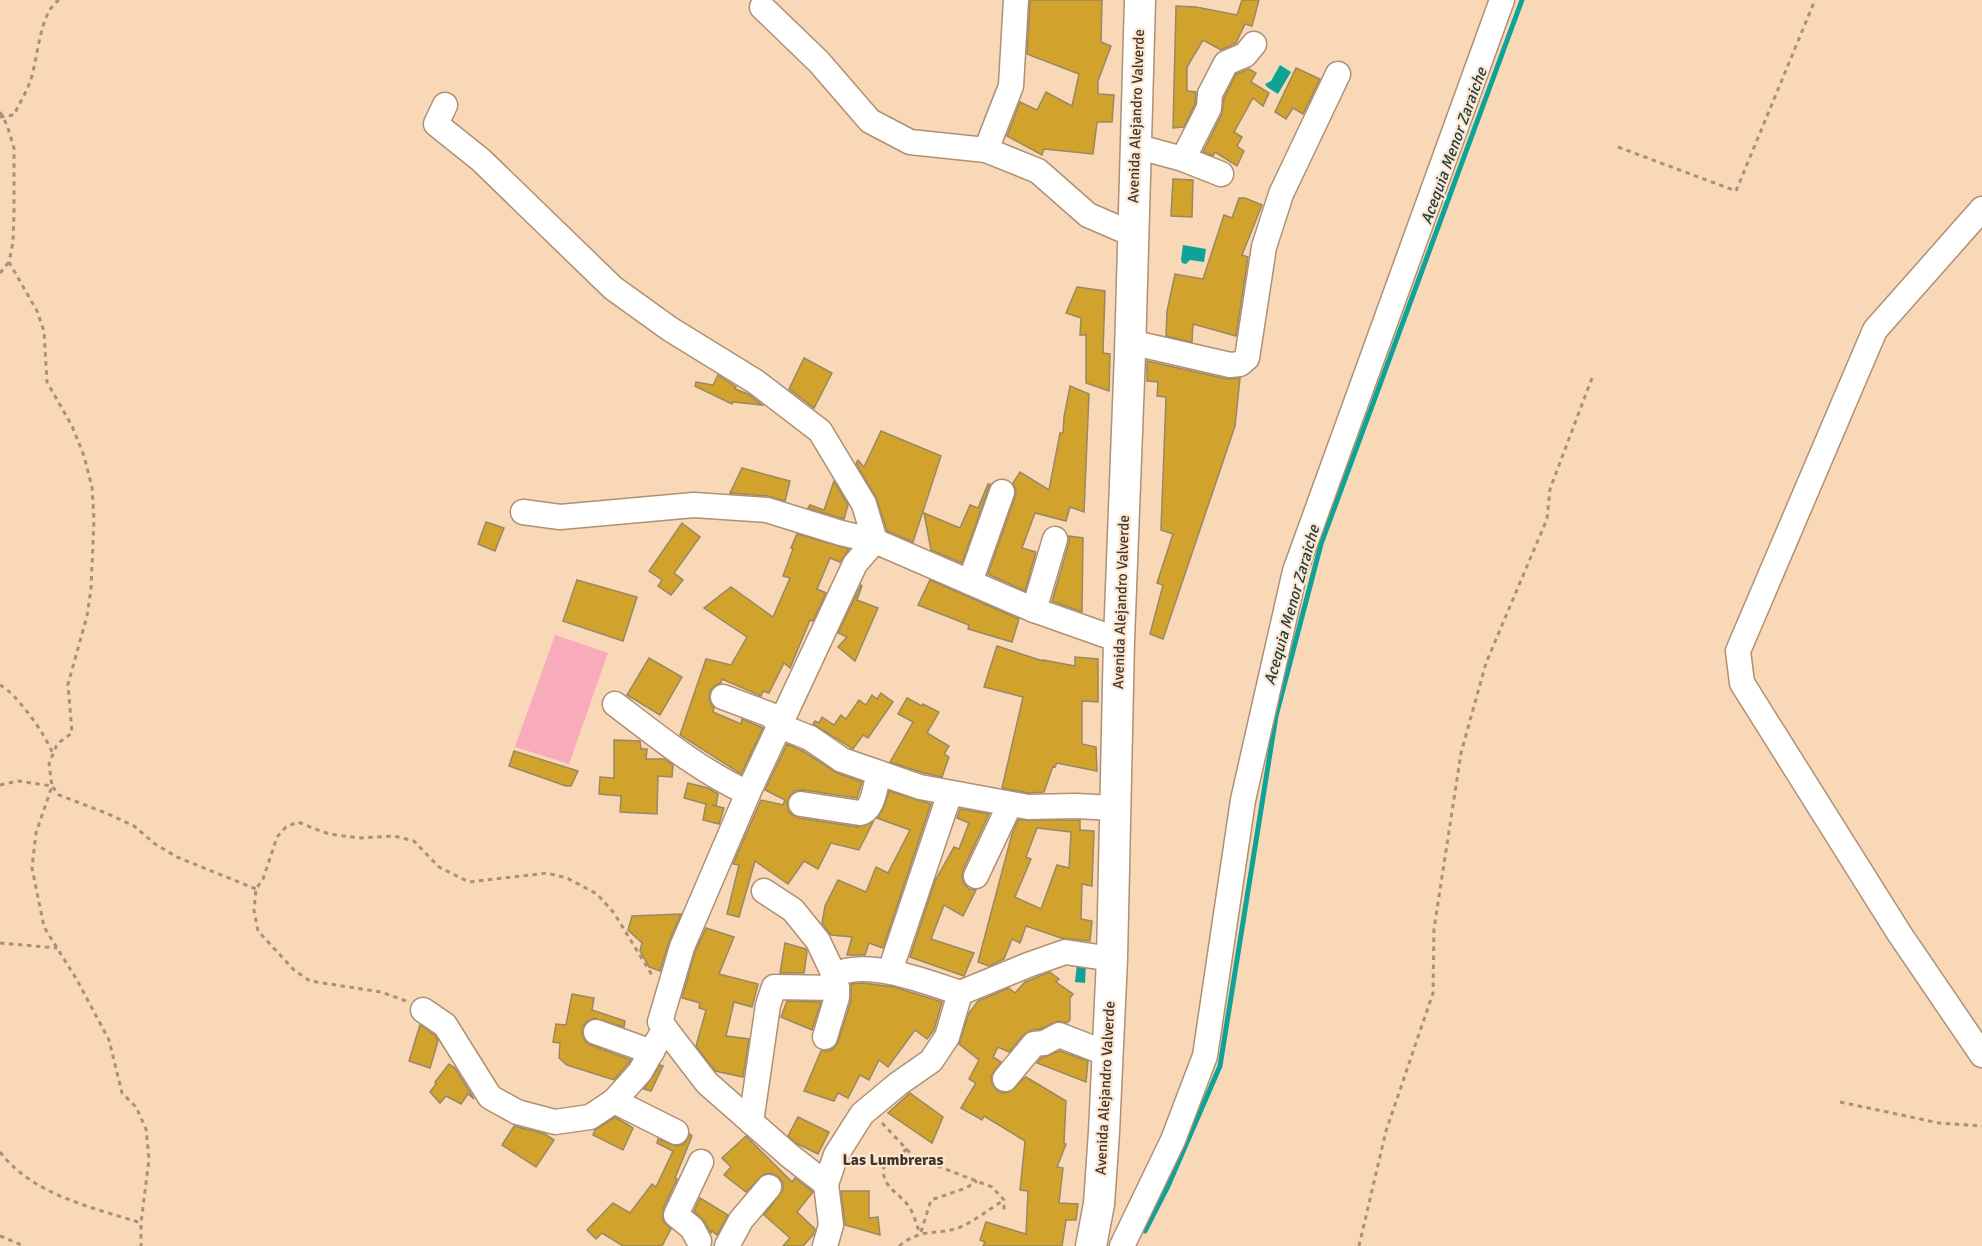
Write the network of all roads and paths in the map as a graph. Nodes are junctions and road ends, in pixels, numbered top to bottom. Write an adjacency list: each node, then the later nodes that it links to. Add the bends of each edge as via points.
1 (59, 0): 11 (path, via 52,4 37,44 30,83 22,100 14,115)
2 (1016, 0): 14 (street, via 1011,86)
3 (1140, 0): 12 (main road, Avenida Alejandro Valverde)
4 (1502, 0): 87 (street, via 1295,572 1243,800 1205,1056 1173,1140)
5 (1815, 0): 13 (path, via 1736,191)
6 (762, 7): 14 (street, via 819,62 870,121 910,142)
7 (1254, 44): 15 (street, via 1245,55 1226,63)
8 (1338, 75): 21 (street, via 1281,194 1264,247 1247,358 1230,365)
9 (445, 105): 26 (street, via 436,124 481,160 613,288 756,382 820,431 864,504)
10 (0, 112): 11 (path)
11 (1, 117): 19 (path, via 14,148 13,242)
12 (1135, 146): 15 (street); 18 (main road, Avenida Alejandro Valverde)
13 (1618, 147)
14 (986, 150): 18 (street, via 1038,171 1088,215)
15 (1183, 159): 16 (street)
16 (1221, 174)
17 (1982, 209): 59 (street, via 1875,330 1738,651 1742,683 1899,933)
18 (1132, 234): 21 (main road, Avenida Alejandro Valverde)
19 (9, 262): 20 (path); 34 (path, via 40,321 47,382 72,426 92,487 91,589 68,684 72,733 57,744)
20 (0, 273)
21 (1130, 342): 29 (main road, Avenida Alejandro Valverde)
22 (1592, 378): 88 (path, via 1550,489 1547,519 1486,663 1461,753 1434,929 1433,993 1386,1131)
23 (1002, 492): 27 (street)
24 (523, 512): 26 (street, via 560,517 694,506 767,510)
25 (1055, 539): 28 (street)
26 (875, 541): 27 (street); 33 (street, via 855,564)
27 (970, 582): 28 (street)
28 (1034, 610): 29 (street)
29 (1119, 640): 42 (main road, Avenida Alejandro Valverde)
30 (0, 685): 34 (path, via 17,697 48,740)
31 (723, 697): 33 (street, via 771,716)
32 (615, 704): 38 (street, via 720,779)
33 (780, 726): 35 (street, via 810,738 842,760); 38 (street)
34 (53, 754): 37 (path, via 49,764)
35 (879, 773): 39 (street); 40 (street, via 865,812)
36 (0, 785): 37 (path, via 18,781)
37 (52, 786): 44 (path, via 59,795 134,826 177,857); 47 (path, via 36,833 32,868 44,927)
38 (748, 793): 52 (street, via 682,946)
39 (950, 793): 41 (street); 49 (street)
40 (801, 804)
41 (1010, 804): 42 (street); 43 (street)
42 (1115, 808): 48 (main road, Avenida Alejandro Valverde)
43 (976, 876)
44 (256, 889): 52 (path, via 277,837 286,826 298,822 336,835 394,836 414,841 439,867 469,882 547,873 567,878 597,894 614,913); 53 (path, via 258,931 294,970 310,981 381,992)
45 (764, 891): 50 (street, via 793,910 818,941)
46 (0, 943): 47 (path)
47 (57, 948): 76 (path, via 109,1040 122,1093 136,1107 146,1129 149,1159)
48 (1112, 959): 51 (street, via 1065,952); 58 (main road, Avenida Alejandro Valverde)
49 (890, 971): 50 (street, via 843,970); 51 (street)
50 (836, 981): 56 (street, via 837,997); 64 (street, via 774,987)
51 (960, 993): 63 (street, via 947,1037 931,1061)
52 (668, 996): 54 (street, via 660,1022)
53 (423, 1010): 61 (street, via 445,1025 490,1097 518,1112 555,1122 590,1117)
54 (665, 1028): 57 (street); 64 (street, via 707,1083)
55 (596, 1032): 57 (street)
56 (825, 1037)
57 (652, 1052): 61 (street)
58 (1108, 1054): 60 (street, via 1059,1035 1034,1044); 74 (main road, Avenida Alejandro Valverde)
59 (1982, 1055)
60 (1005, 1080)
61 (614, 1101): 66 (street)
62 (1840, 1102): 65 (path, via 1939,1123)
63 (868, 1108): 67 (path); 71 (street, via 836,1155)
64 (751, 1122): 71 (street)
65 (1982, 1126)
66 (676, 1131)
67 (907, 1149): 70 (path, via 914,1157); 77 (path, via 884,1167 883,1175 911,1209)
68 (0, 1152): 76 (path, via 9,1164 45,1190)
69 (701, 1162): 79 (street, via 676,1215 692,1228)
70 (977, 1181): 73 (path, via 992,1187); 77 (path, via 931,1200)
71 (826, 1184): 83 (street, via 831,1226)
72 (769, 1187): 82 (street, via 741,1221)
73 (1004, 1200): 75 (path); 77 (path, via 958,1228)
74 (1099, 1204): 85 (main road, Avenida Alejandro Valverde); 86 (main road, Avenida Alejandro Valverde)
75 (1004, 1215)
76 (141, 1223): 81 (path)
77 (920, 1234): 84 (path)
78 (0, 1236): 80 (path)
79 (702, 1244)
80 (24, 1246)
81 (141, 1246)
82 (727, 1246)
83 (825, 1246)
84 (899, 1246)
85 (1084, 1246)
86 (1091, 1246)
87 (1122, 1246)
88 (1359, 1246)

